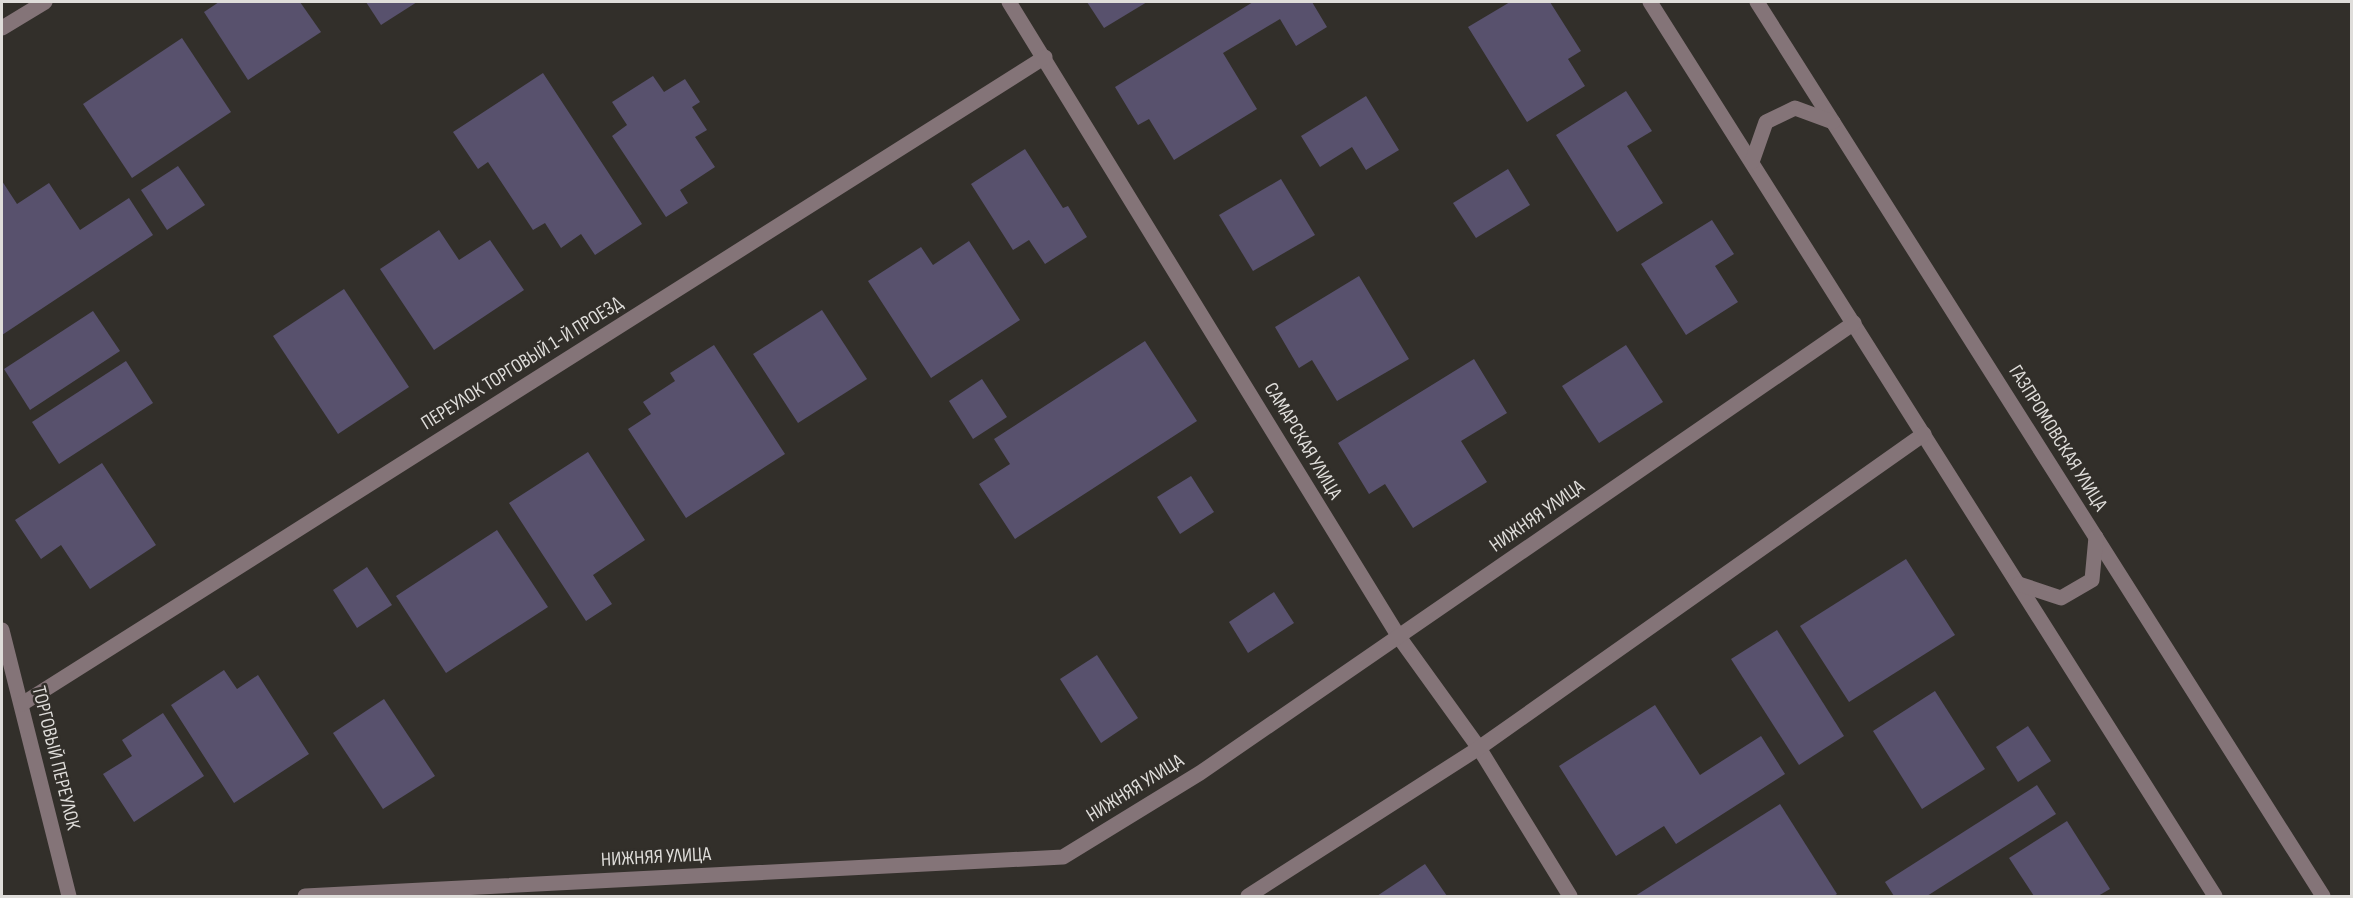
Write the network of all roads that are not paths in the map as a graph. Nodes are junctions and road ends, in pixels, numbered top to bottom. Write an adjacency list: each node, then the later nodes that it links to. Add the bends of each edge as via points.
1 (45, 2): 5 (street)
2 (1009, 2): 6 (street, САМАРСКАЯ УЛИЦА)
3 (1650, 2): 8 (street)
4 (1757, 2): 7 (street, ГАЗПРОМОВСКАЯ УЛИЦА)
5 (2, 28)
6 (1045, 57): 14 (street, САМАРСКАЯ УЛИЦА); 15 (street, ПЕРЕУЛОК ТОРГОВЫЙ 1-Й ПРОЕЗД)
7 (1833, 122): 8 (street, via 1795,108 1766,122); 11 (street, ГАЗПРОМОВСКАЯ УЛИЦА)
8 (1752, 162): 9 (street)
9 (1854, 323): 10 (street); 14 (street, НИЖНЯЯ УЛИЦА)
10 (1924, 434): 12 (street); 16 (street)
11 (2096, 537): 12 (street, via 2091,580 2061,598); 22 (street, ГАЗПРОМОВСКАЯ УЛИЦА)
12 (2019, 584): 21 (street)
13 (2, 630): 15 (street, ТОРГОВЫЙ ПЕРЕУЛОК)
14 (1398, 637): 16 (street, САМАРСКАЯ УЛИЦА); 18 (street, НИЖНЯЯ УЛИЦА, via 1200,773 1063,857)
15 (22, 704): 17 (street, ТОРГОВЫЙ ПЕРЕУЛОК)
16 (1479, 748): 19 (street); 20 (street, САМАРСКАЯ УЛИЦА)
17 (69, 897)
18 (305, 897)
19 (1248, 897)
20 (1570, 897)
21 (2215, 897)
22 (2323, 897)

